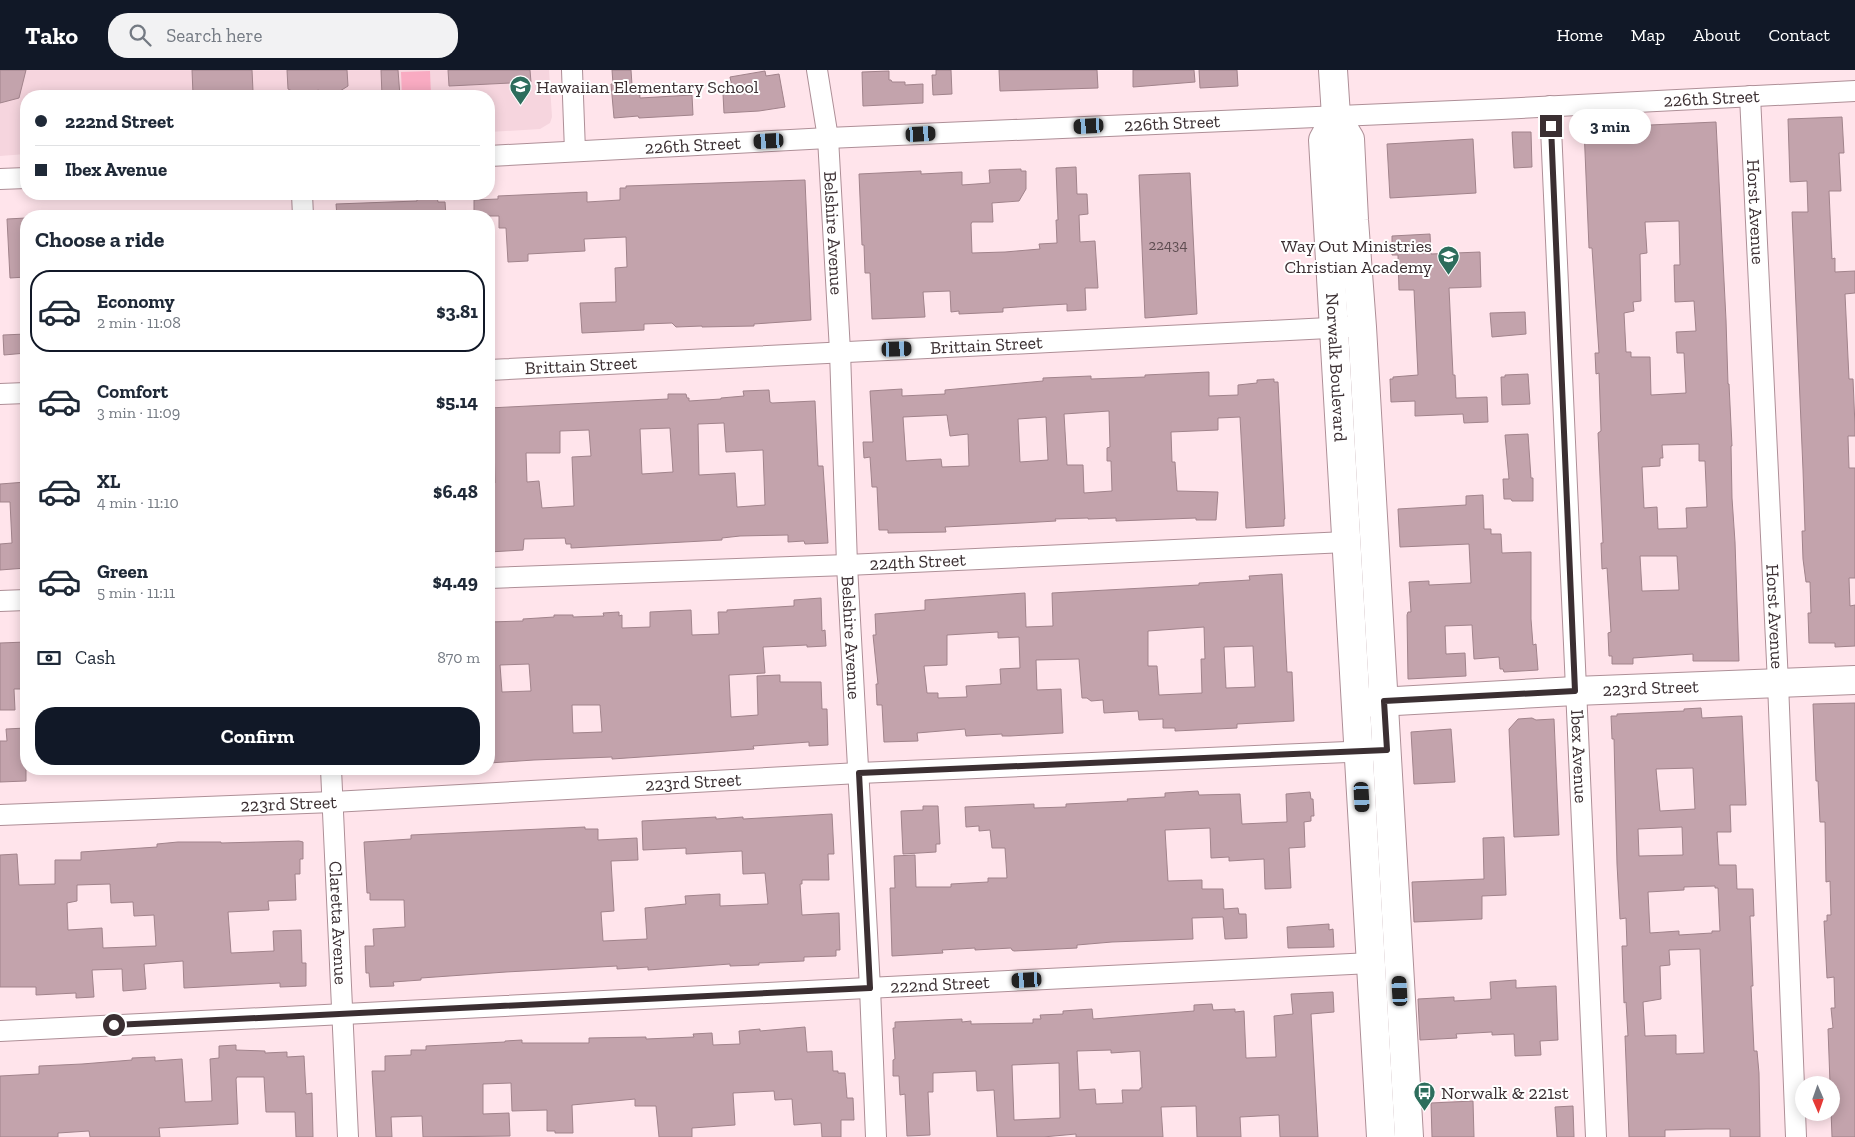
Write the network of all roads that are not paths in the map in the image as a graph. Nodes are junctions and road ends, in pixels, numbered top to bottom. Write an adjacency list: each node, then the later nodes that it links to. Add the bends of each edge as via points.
1 (572, 70): 9 (street)
2 (817, 70): 8 (street, Belshire Avenue)
3 (1333, 70): 7 (main road)
4 (1855, 91): 5 (street, 226th Street)
5 (1750, 96): 6 (street, 226th Street); 25 (street, Horst Avenue)
6 (1550, 106): 7 (street, 226th Street); 26 (street, Ibex Avenue)
7 (1336, 116): 8 (street, 226th Street); 13 (main road, Norwalk Boulevard, via 1350,139); 14 (main road, Norwalk Boulevard, via 1322,140)
8 (828, 138): 9 (street, 226th Street); 15 (street, Belshire Avenue)
9 (575, 151): 10 (street, 226th Street)
10 (495, 156)
11 (20, 178): 12 (street)
12 (0, 179)
13 (1362, 327): 14 (street, Brittain Street); 27 (main road, Norwalk Boulevard)
14 (1334, 328): 15 (street, Brittain Street); 19 (main road, Norwalk Boulevard)
15 (840, 352): 16 (street, Brittain Street); 20 (street, Belshire Avenue)
16 (495, 370)
17 (20, 393): 18 (street)
18 (0, 394)
19 (1346, 542): 20 (street, 224th Street); 28 (main road, Norwalk Boulevard)
20 (847, 565): 21 (street, 224th Street); 31 (street, Belshire Avenue)
21 (495, 578)
22 (20, 600): 23 (street)
23 (0, 601)
24 (1855, 680): 25 (main road, 223rd Street)
25 (1778, 682): 26 (main road, 223rd Street); 44 (street, Horst Avenue)
26 (1575, 691): 27 (main road, 223rd Street); 43 (street, Ibex Avenue)
27 (1384, 701): 28 (main road, 223rd Street); 29 (main road, Norwalk Boulevard)
28 (1356, 703): 30 (main road, Norwalk Boulevard)
29 (1387, 750): 30 (street, 223rd Street); 42 (main road, Norwalk Boulevard)
30 (1359, 752): 31 (street, 223rd Street); 35 (main road, Norwalk Boulevard)
31 (859, 773): 33 (street, 223rd Street); 36 (street, Belshire Avenue)
32 (331, 775): 33 (street, Claretta Avenue)
33 (333, 802): 34 (street, 223rd Street); 37 (street, Claretta Avenue)
34 (0, 815)
35 (1371, 963): 36 (street, 222nd Street); 41 (main road, Norwalk Boulevard)
36 (870, 988): 37 (street, 222nd Street); 40 (street, Belshire Avenue)
37 (343, 1013): 38 (street, 222nd Street); 39 (street, Claretta Avenue)
38 (0, 1031)
39 (348, 1137)
40 (876, 1137)
41 (1381, 1137)
42 (1409, 1137)
43 (1596, 1137)
44 (1796, 1137)

